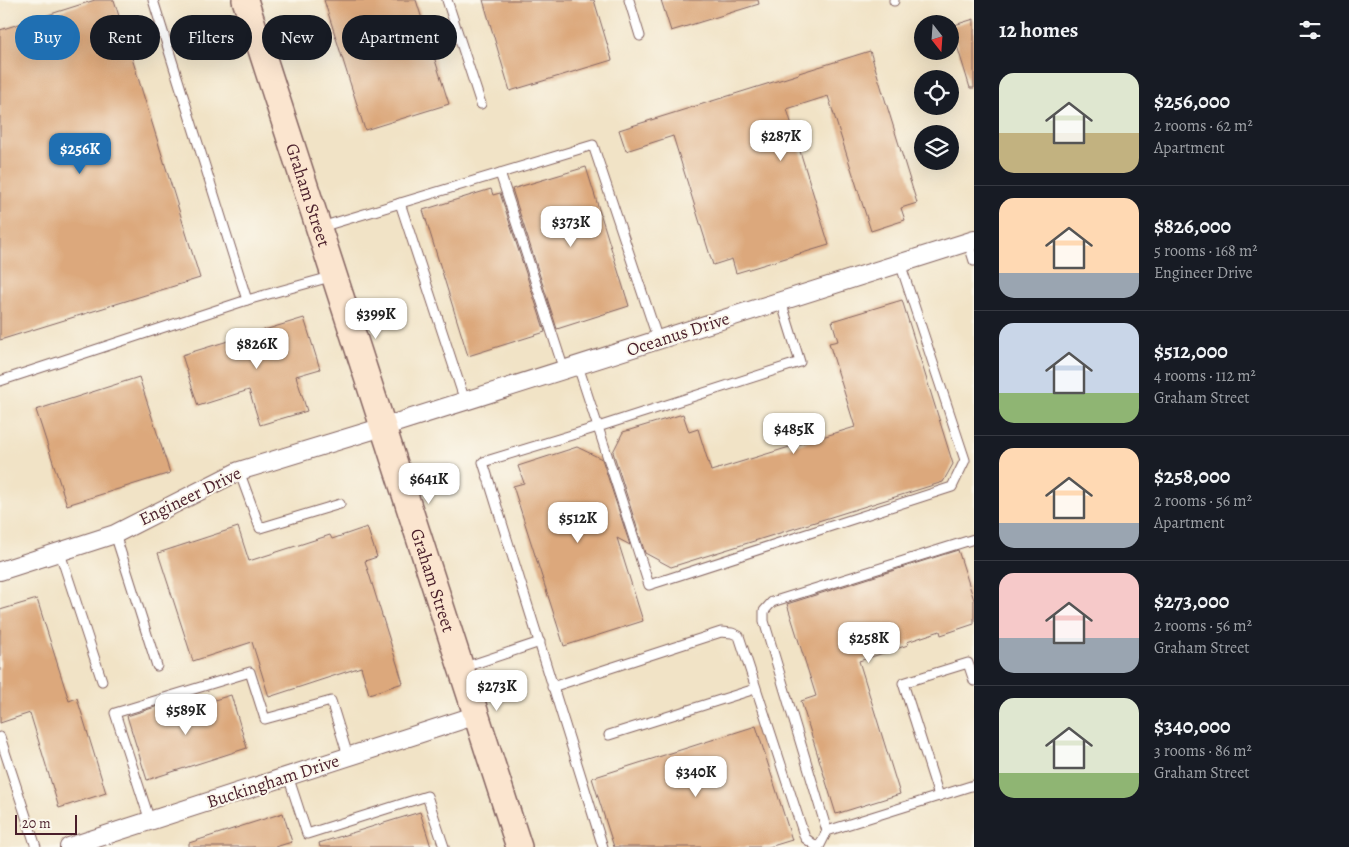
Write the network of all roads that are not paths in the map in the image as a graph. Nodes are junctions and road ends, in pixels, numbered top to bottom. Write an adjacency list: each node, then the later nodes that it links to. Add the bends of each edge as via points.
1 (153, 0): 14 (lane)
2 (245, 0): 9 (street, Graham Street)
3 (447, 0): 6 (lane)
4 (629, 0): 5 (lane)
5 (640, 36)
6 (481, 104)
7 (500, 173): 8 (lane); 16 (lane, via 593,145); 17 (lane)
8 (400, 203): 9 (lane); 19 (lane)
9 (318, 228): 13 (street, Graham Street)
10 (971, 241): 11 (lane); 12 (street, Oceanus Drive)
11 (974, 261)
12 (900, 263): 15 (street, Oceanus Drive); 21 (lane, via 965,460 952,487 649,584)
13 (334, 276): 14 (lane); 20 (street, Graham Street)
14 (247, 300): 18 (lane)
15 (781, 301): 16 (street, Oceanus Drive); 21 (lane, via 800,362)
16 (658, 340): 17 (street, Oceanus Drive)
17 (571, 368): 19 (street, Oceanus Drive); 21 (lane)
18 (0, 381)
19 (465, 402): 20 (street, Oceanus Drive)
20 (383, 427): 22 (street, Engineer Drive); 30 (street, Graham Street)
21 (598, 427): 28 (lane, via 483,462)
22 (239, 471): 23 (lane, via 260,528); 24 (street, Engineer Drive)
23 (340, 504)
24 (115, 534): 26 (street, Engineer Drive); 29 (lane)
25 (974, 539): 43 (lane, via 772,602 764,611 764,621)
26 (60, 553): 27 (street, Engineer Drive); 31 (lane)
27 (0, 571)
28 (540, 642): 30 (lane); 33 (lane)
29 (157, 666)
30 (462, 668): 35 (street, Graham Street)
31 (102, 681)
32 (974, 681): 41 (lane, via 968,664 903,683)
33 (552, 686): 34 (lane, via 721,632 739,636); 48 (lane)
34 (755, 689): 36 (lane); 49 (lane, via 805,838)
35 (477, 715): 38 (street, Buckingham Drive); 47 (street, Graham Street)
36 (610, 735)
37 (0, 737): 44 (lane)
38 (348, 756): 39 (street, Buckingham Drive); 42 (lane, via 331,701 266,719 250,672 115,713)
39 (288, 776): 42 (street, Buckingham Drive); 46 (lane, via 308,834 427,796)
40 (974, 785): 41 (lane)
41 (939, 796): 43 (lane)
42 (150, 821): 45 (street, Buckingham Drive)
43 (827, 831): 49 (lane)
44 (36, 847)
45 (69, 847)
46 (444, 847)
47 (519, 847)
48 (603, 847)
49 (818, 847)

